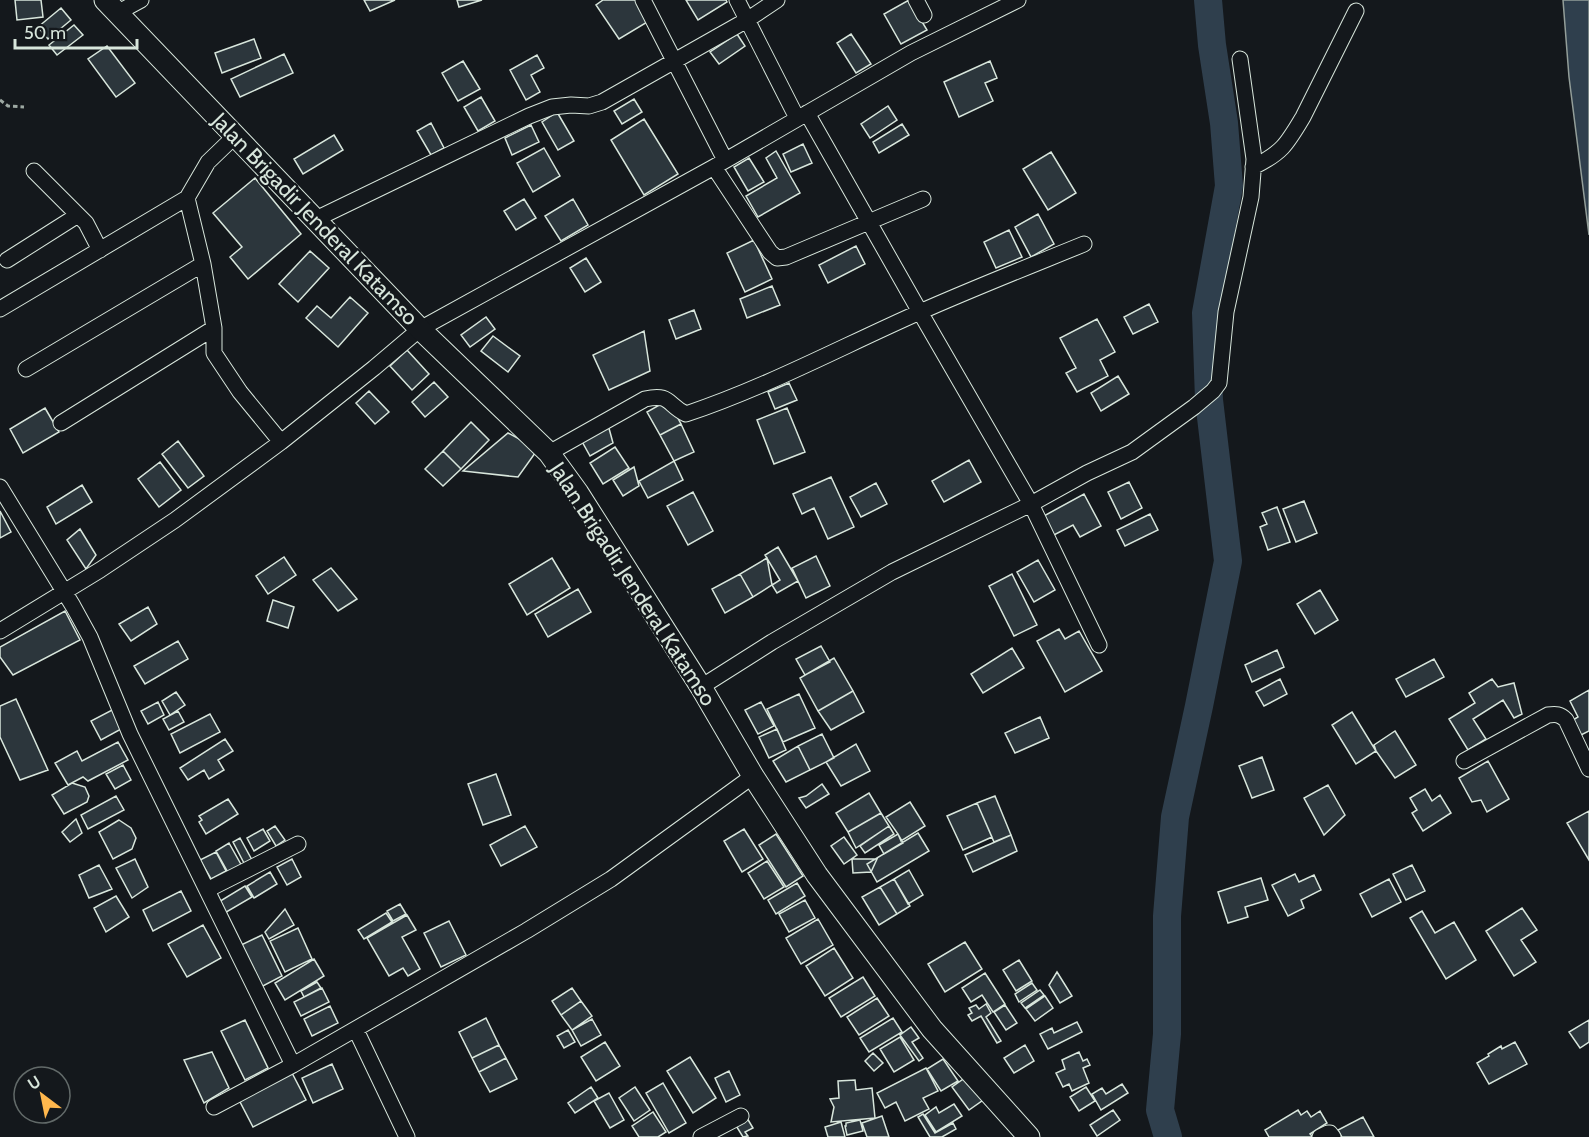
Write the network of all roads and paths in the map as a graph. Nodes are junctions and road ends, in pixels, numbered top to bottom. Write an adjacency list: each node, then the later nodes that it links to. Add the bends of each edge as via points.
1 (141, 0): 7 (street)
2 (643, 0): 12 (street)
3 (737, 0): 10 (street)
4 (777, 0): 10 (street)
5 (916, 0): 9 (street)
6 (1018, 0): 15 (street, via 911,53)
7 (111, 6): 16 (main road, Jalan Brigadir Jenderal Katamso)
8 (1356, 11): 18 (street, via 1293,134 1279,152)
9 (924, 15)
10 (747, 20): 12 (street); 15 (street)
11 (1239, 59): 18 (street)
12 (674, 61): 17 (street); 23 (street, via 602,102 552,107 529,116)
13 (0, 100): 14 (path, via 8,106)
14 (24, 107)
15 (802, 116): 17 (street); 24 (street)
16 (235, 136): 20 (street, via 208,162); 23 (main road, Jalan Brigadir Jenderal Katamso)
17 (719, 164): 24 (street, via 777,258); 32 (street)
18 (1253, 167): 38 (street, via 1251,197 1226,312 1219,383 1194,407 1132,452)
19 (34, 171): 22 (street)
20 (187, 198): 26 (street); 28 (street)
21 (923, 199): 24 (street)
22 (78, 215): 26 (street); 27 (street)
23 (316, 219): 32 (main road, Jalan Brigadir Jenderal Katamso)
24 (869, 221): 30 (street)
25 (1084, 244): 30 (street)
26 (100, 250): 29 (street)
27 (7, 260)
28 (203, 264): 31 (street); 33 (street)
29 (0, 309)
30 (920, 312): 36 (street, via 686,414 668,399 645,399); 38 (street)
31 (214, 328): 34 (street); 35 (street, via 214,353)
32 (420, 329): 35 (street); 36 (main road, Jalan Brigadir Jenderal Katamso)
33 (26, 369)
34 (61, 423)
35 (281, 442): 39 (street, via 175,520)
36 (549, 453): 42 (main road, Jalan Brigadir Jenderal Katamso)
37 (0, 487): 39 (street)
38 (1031, 504): 41 (street); 42 (street, via 892,572)
39 (63, 591): 40 (street); 47 (street, via 90,637 130,734)
40 (0, 631)
41 (1099, 645)
42 (701, 687): 45 (main road, Jalan Brigadir Jenderal Katamso)
43 (1464, 761): 44 (street, via 1556,714 1566,720)
44 (1589, 769)
45 (753, 776): 48 (street, via 611,879); 54 (main road, Jalan Brigadir Jenderal Katamso, via 817,876 932,1029)
46 (298, 844): 47 (street)
47 (207, 890): 49 (street)
48 (356, 1030): 49 (street); 52 (street)
49 (293, 1065): 50 (street)
50 (214, 1107)
51 (741, 1116): 53 (street)
52 (407, 1137)
53 (701, 1137)
54 (1029, 1137)
55 (1320, 1137): 56 (street, via 1330,1133)
56 (1333, 1137)

